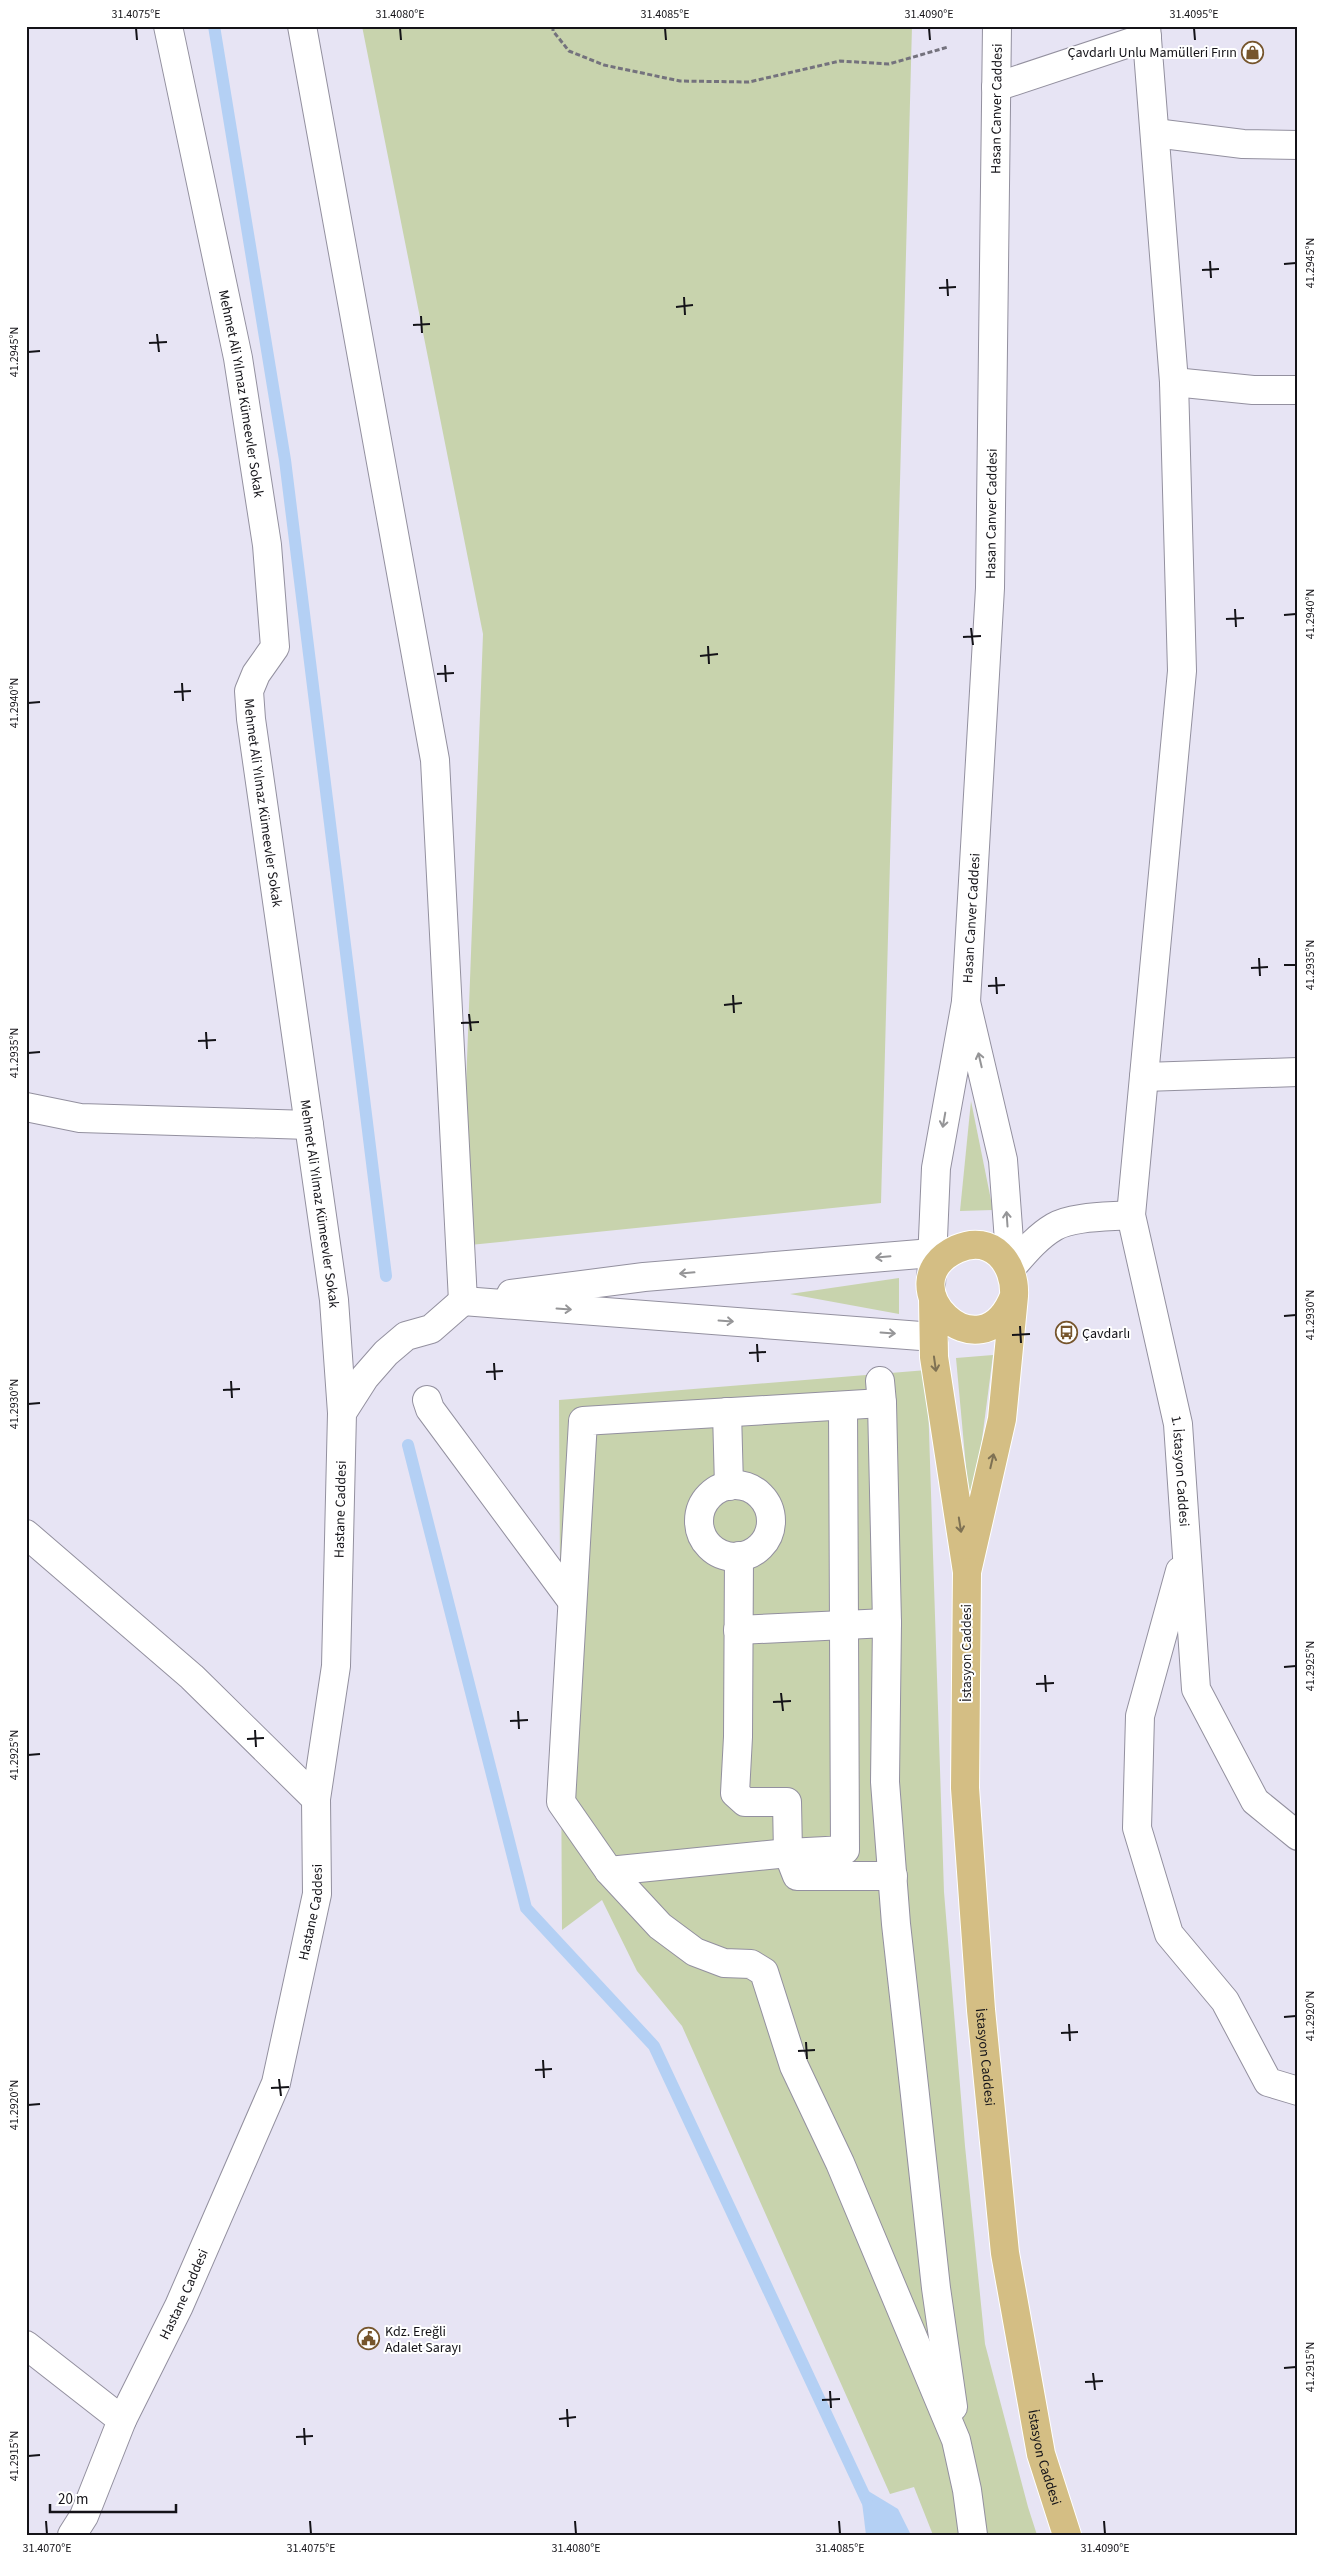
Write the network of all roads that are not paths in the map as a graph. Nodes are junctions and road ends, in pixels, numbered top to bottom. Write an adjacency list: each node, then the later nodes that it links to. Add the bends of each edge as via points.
1 (168, 26): 14 (street, Mehmet Ali Yılmaz Kümeevler Sokak, via 238,358 267,545 275,648 256,674 249,691)
2 (302, 26): 20 (street, via 435,760)
3 (997, 26): 5 (street, Hasan Canver Caddesi)
4 (1147, 31): 5 (street); 6 (street, 1. İstasyon Caddesi)
5 (996, 87): 10 (street, Hasan Canver Caddesi, via 990,588)
6 (1155, 133): 7 (street, via 1243,144); 8 (street, 1. İstasyon Caddesi)
7 (1298, 145)
8 (1174, 382): 9 (street, via 1253,390); 12 (street, 1. İstasyon Caddesi, via 1182,671)
9 (1298, 390)
10 (966, 1002): 16 (street, Hasan Canver Caddesi, one-way to 16, via 936,1168); 17 (street, Hasan Canver Caddesi, one-way to 10, via 1003,1160)
11 (1298, 1072): 12 (street)
12 (1144, 1077): 15 (street, 1. İstasyon Caddesi)
13 (26, 1107): 14 (street, via 80,1118)
14 (309, 1125): 25 (street, Mehmet Ali Yılmaz Kümeevler Sokak, via 334,1300)
15 (1131, 1214): 17 (street, via 1054,1226); 28 (street, 1. İstasyon Caddesi, via 1178,1424)
16 (932, 1253): 18 (street, Hasan Canver Caddesi); 20 (street, one-way to 20, via 644,1277)
17 (1011, 1268): 18 (main road, via 1002,1256 989,1248 962,1247 940,1261); 19 (main road, İstasyon Caddesi)
18 (932, 1291): 19 (main road, via 938,1310 946,1320 972,1330 986,1328 999,1320 1009,1310); 21 (main road, İstasyon Caddesi)
19 (1014, 1296): 30 (main road, İstasyon Caddesi, one-way to 19, via 1002,1418)
20 (463, 1301): 21 (street, one-way to 21); 25 (street, via 431,1329 406,1336 386,1353 365,1377)
21 (934, 1337): 30 (main road, İstasyon Caddesi, one-way to 30, via 934,1357)
22 (427, 1400): 31 (street, via 430,1409)
23 (843, 1406): 24 (street); 32 (street, via 881,1392); 33 (street)
24 (727, 1412): 26 (street); 31 (street, via 583,1421)
25 (342, 1413): 35 (street, Hastane Caddesi, via 336,1666)
26 (729, 1486): 29 (street, via 709,1496 699,1516 700,1528 710,1548 720,1554); 29 (street, via 742,1486 762,1498 770,1520 769,1532 763,1543 754,1552)
27 (26, 1534): 35 (street, via 192,1677)
28 (1186, 1547): 36 (street, 1. İstasyon Caddesi, via 1196,1689 1255,1801); 40 (street, via 1140,1716 1137,1828 1168,1934 1224,2001 1268,2082)
29 (738, 1556): 34 (street)
30 (967, 1572): 46 (main road, İstasyon Caddesi, via 965,1788 981,2010 1005,2253 1042,2454)
31 (572, 1601): 38 (street, via 560,1802)
32 (886, 1623): 33 (street); 39 (street, via 886,1782)
33 (844, 1624): 34 (street); 37 (street, via 845,1850)
34 (738, 1630): 37 (street, via 736,1793 745,1802 787,1802)
35 (316, 1799): 42 (street, Hastane Caddesi, via 317,1894 276,2083 180,2306)
36 (1298, 1836)
37 (788, 1853): 38 (street); 39 (street, via 797,1876)
38 (609, 1871): 43 (street, via 660,1926 695,1952 724,1963 751,1964 764,1972 794,2066 840,2163 956,2440)
39 (893, 1876): 43 (street, via 936,2288)
40 (1298, 2091)
41 (26, 2345): 42 (street)
42 (122, 2420): 44 (street, Hastane Caddesi, via 84,2516)
43 (962, 2468): 45 (street)
44 (72, 2535)
45 (972, 2535)
46 (1067, 2535)

